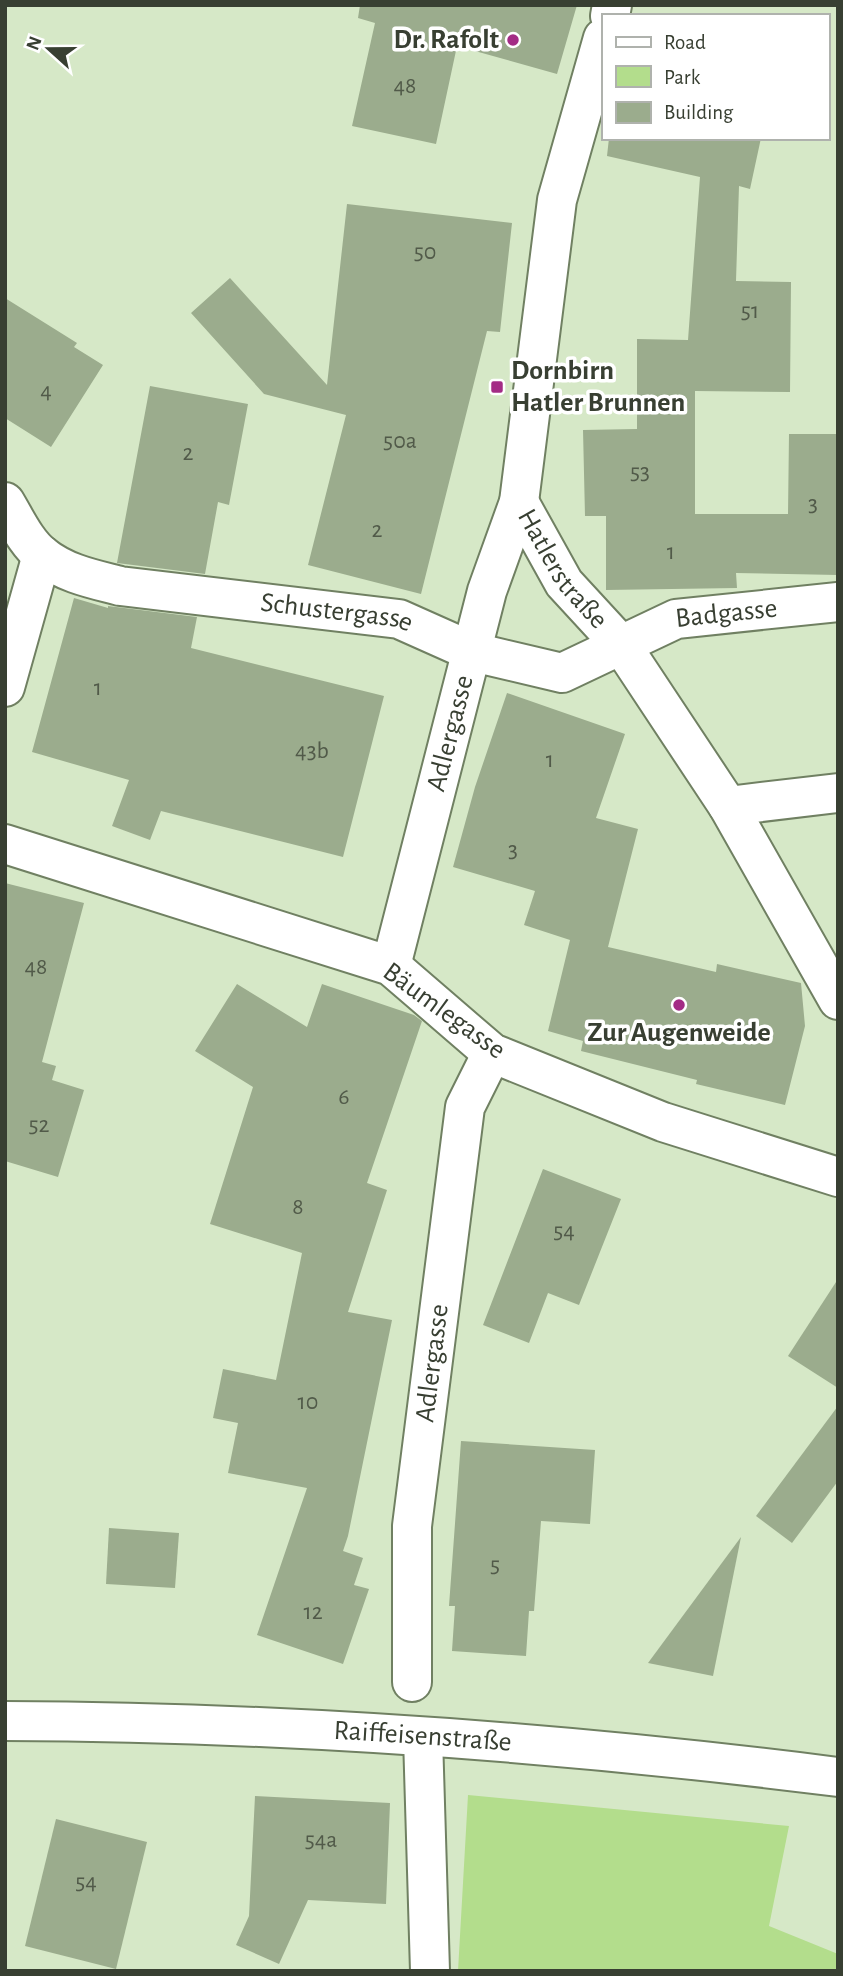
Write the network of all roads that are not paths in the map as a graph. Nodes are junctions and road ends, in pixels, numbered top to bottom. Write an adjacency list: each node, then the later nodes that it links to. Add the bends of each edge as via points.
1 (602, 42): 3 (street, Hatlerstraße, via 557,200)
2 (5, 502): 4 (street, Schustergasse)
3 (519, 502): 6 (street, Hatlerstraße, via 564,583); 7 (street, Adlergasse, via 487,591)
4 (42, 555): 7 (street, Schustergasse, via 77,576 120,586 399,619); 8 (street)
5 (838, 602): 6 (street, Badgasse, via 676,619)
6 (622, 646): 7 (street, Schustergasse, via 562,673); 10 (street, Hatlerstraße)
7 (473, 652): 12 (street, Adlergasse)
8 (5, 687)
9 (838, 793): 10 (street)
10 (728, 806): 13 (street, Hatlerstraße)
11 (5, 844): 12 (street, Bäumlegasse)
12 (391, 967): 14 (street, Bäumlegasse)
13 (838, 1000)
14 (492, 1053): 15 (street, Bäumlegasse, via 663,1122); 16 (street, Adlergasse, via 465,1107 412,1526)
15 (838, 1177)
16 (412, 1682)
17 (5, 1721): 18 (street, Raiffeisenstraße)
18 (423, 1737): 19 (street, Raiffeisenstraße, via 579,1748); 20 (street)
19 (838, 1777)
20 (430, 1971)

